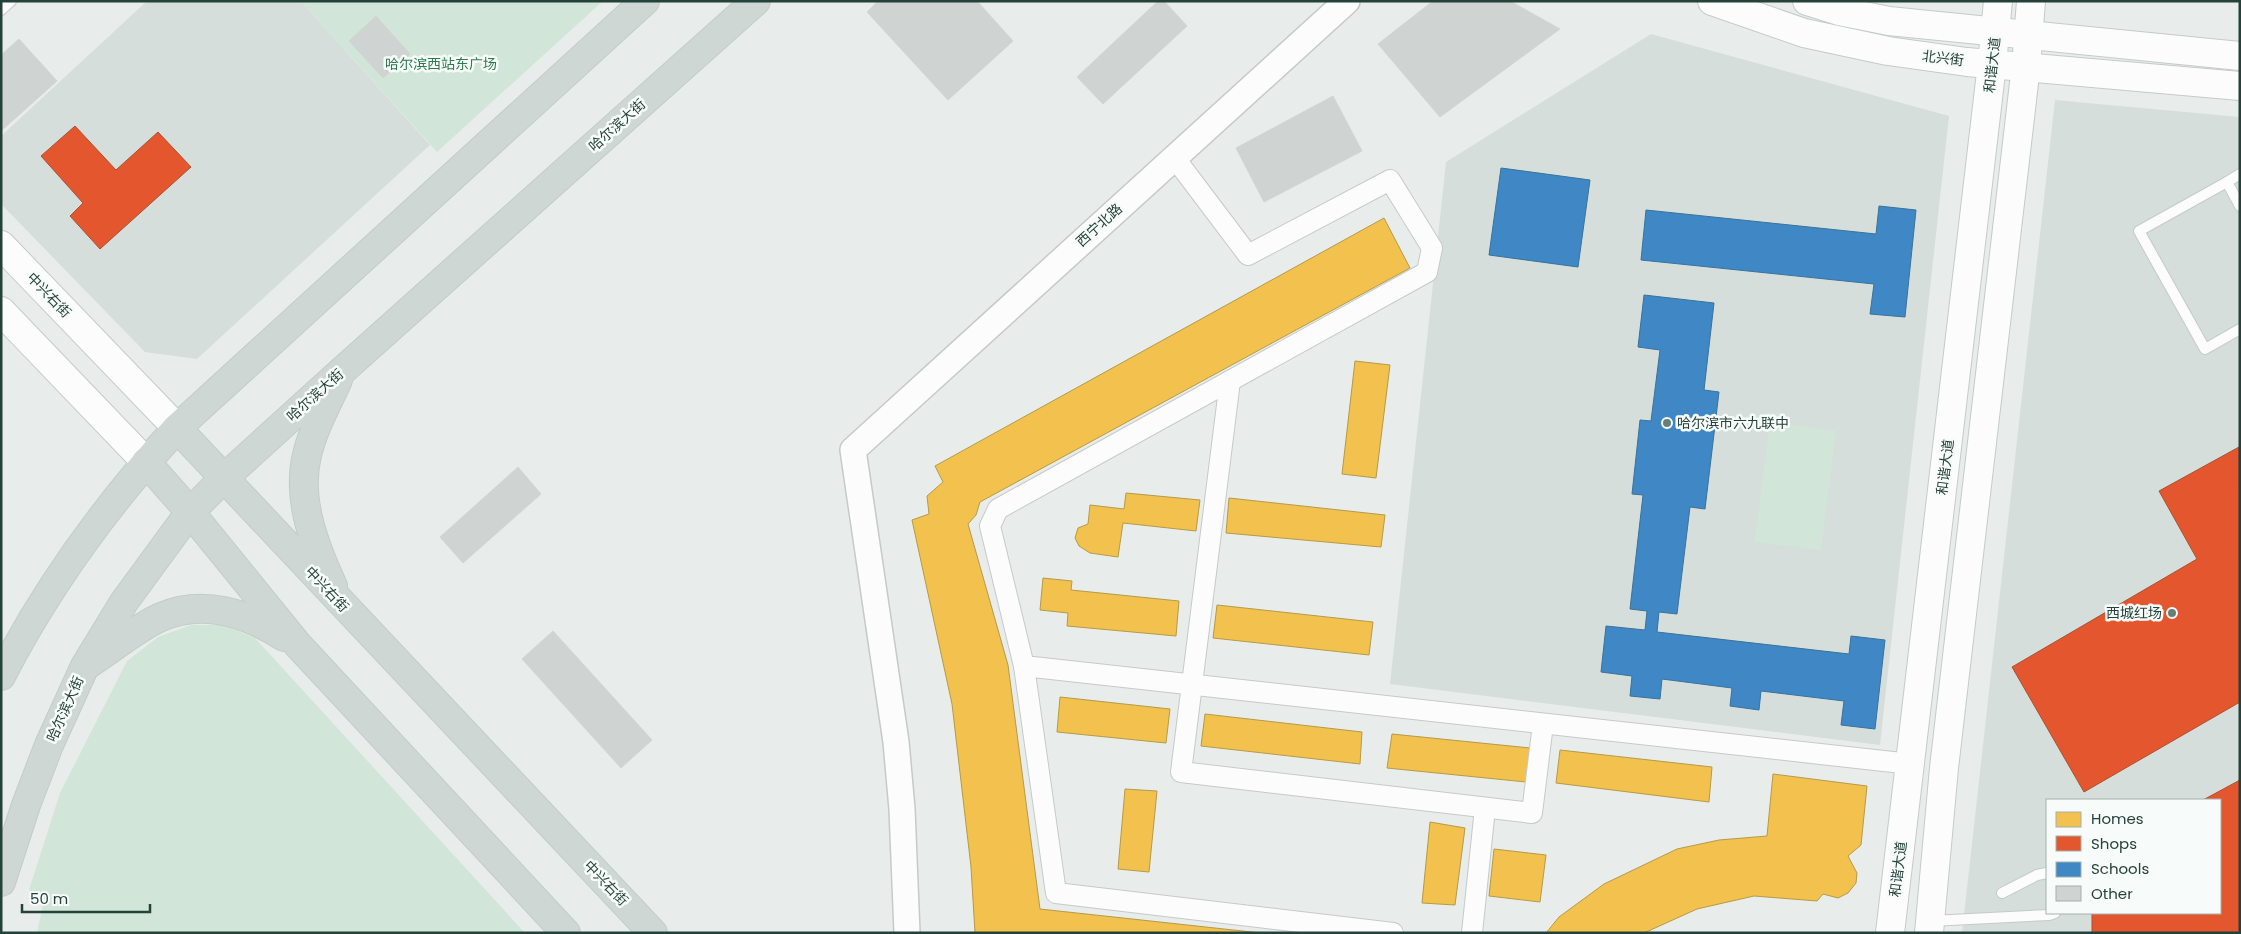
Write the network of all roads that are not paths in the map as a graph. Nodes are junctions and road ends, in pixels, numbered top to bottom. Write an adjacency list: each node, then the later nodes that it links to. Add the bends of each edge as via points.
1 (11, 1): 9 (lane)
2 (645, 1): 25 (main road)
3 (756, 1): 23 (main road, 哈尔滨大街)
4 (1346, 1): 16 (street, 西宁北路)
5 (1712, 1): 13 (main road, 北兴街, via 1804,33 1888,51)
6 (1807, 1): 10 (main road, via 1889,21)
7 (1998, 1): 10 (main road, 和谐大道)
8 (2031, 1): 11 (main road)
9 (1, 10)
10 (1996, 33): 11 (main road); 13 (main road, 和谐大道)
11 (2029, 35): 12 (main road); 14 (main road)
12 (2240, 56)
13 (1992, 64): 14 (main road, 北兴街); 36 (main road, 和谐大道)
14 (2026, 66): 15 (main road, 北兴街); 42 (main road, via 1944,768)
15 (2240, 86)
16 (1174, 157): 24 (street, via 1248,255 1390,180 1432,248 1427,272); 45 (street, 西宁北路, via 853,450 896,742)
17 (2240, 174): 18 (lane)
18 (2227, 182): 19 (lane); 22 (lane, via 2139,231 2204,349)
19 (2240, 206)
20 (1, 245): 25 (main road, 中兴右街)
21 (8, 322): 26 (main road)
22 (2240, 329)
23 (343, 370): 27 (main road, 哈尔滨大街); 29 (main road, via 307,456 305,479 310,527)
24 (1230, 381): 32 (street, via 998,509 990,526); 34 (street)
25 (177, 428): 26 (main road); 27 (main road, 中兴右街)
26 (146, 462): 28 (main road); 33 (main road, via 55,583)
27 (224, 478): 28 (main road, 哈尔滨大街); 29 (main road, 中兴右街)
28 (190, 512): 30 (main road); 31 (main road, 哈尔滨大街, via 124,602)
29 (341, 603): 44 (main road, 中兴右街)
30 (298, 646): 31 (main road, via 246,616 222,610 177,611 160,618); 43 (main road)
31 (85, 666): 39 (main road, 哈尔滨大街, via 39,771)
32 (1024, 666): 34 (street); 46 (street, via 1056,893)
33 (1, 676)
34 (1191, 684): 35 (street); 37 (street, via 1181,772)
35 (1542, 724): 36 (street); 37 (street, via 1532,813)
36 (1911, 764): 48 (main road, 和谐大道)
37 (1485, 808): 47 (street)
38 (2046, 873): 40 (lane)
39 (1, 882)
40 (2002, 893)
41 (2052, 914): 42 (lane)
42 (1930, 927)
43 (566, 933)
44 (653, 933)
45 (908, 933)
46 (1393, 933)
47 (1472, 933)
48 (1890, 933)

